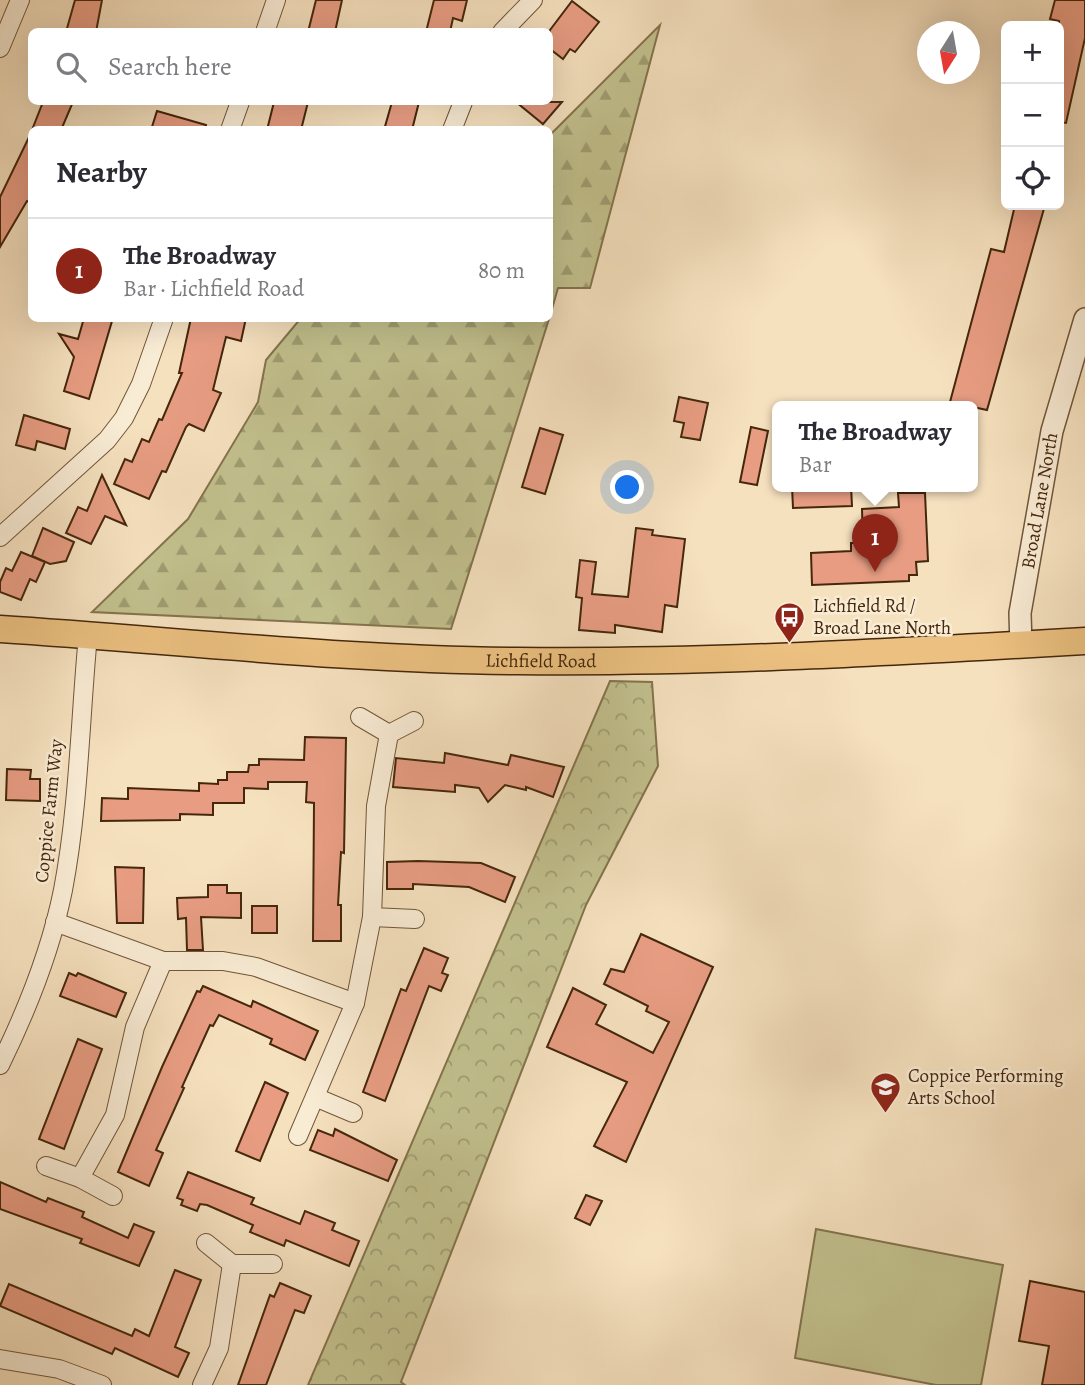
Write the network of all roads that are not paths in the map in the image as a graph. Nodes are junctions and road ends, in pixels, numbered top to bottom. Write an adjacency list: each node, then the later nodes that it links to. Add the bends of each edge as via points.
1 (20, 0): 6 (street)
2 (276, 0): 4 (street)
3 (533, 0): 5 (street)
4 (266, 28)
5 (506, 28)
6 (0, 48)
7 (239, 105): 9 (street)
8 (462, 105): 10 (street)
9 (231, 126)
10 (454, 126)
11 (1085, 319): 17 (street, Broad Lane North, via 1052,431 1020,613)
12 (163, 322): 13 (street, via 124,418 107,440)
13 (0, 537)
14 (0, 629): 15 (main road, Lichfield Road)
15 (88, 635): 17 (main road, Lichfield Road, via 516,661); 23 (street, Coppice Farm Way, via 69,850)
16 (1085, 641): 17 (main road, Lichfield Road)
17 (1021, 646)
18 (360, 717): 20 (street)
19 (414, 720): 20 (street)
20 (389, 734): 21 (street, via 376,806)
21 (372, 917): 22 (street); 25 (street)
22 (415, 919)
23 (55, 922): 24 (street); 26 (street, Coppice Farm Way)
24 (163, 961): 25 (street, via 223,961 256,967); 31 (street, via 135,1027 115,1115)
25 (355, 1003): 27 (street)
26 (0, 1065)
27 (315, 1097): 28 (street); 29 (street)
28 (353, 1113)
29 (298, 1136)
30 (46, 1166): 31 (street)
31 (80, 1178): 32 (street)
32 (113, 1196)
33 (206, 1243): 34 (street)
34 (232, 1264): 35 (street); 38 (street, via 219,1348)
35 (273, 1264)
36 (0, 1359): 37 (street, via 59,1369)
37 (102, 1385)
38 (202, 1385)

